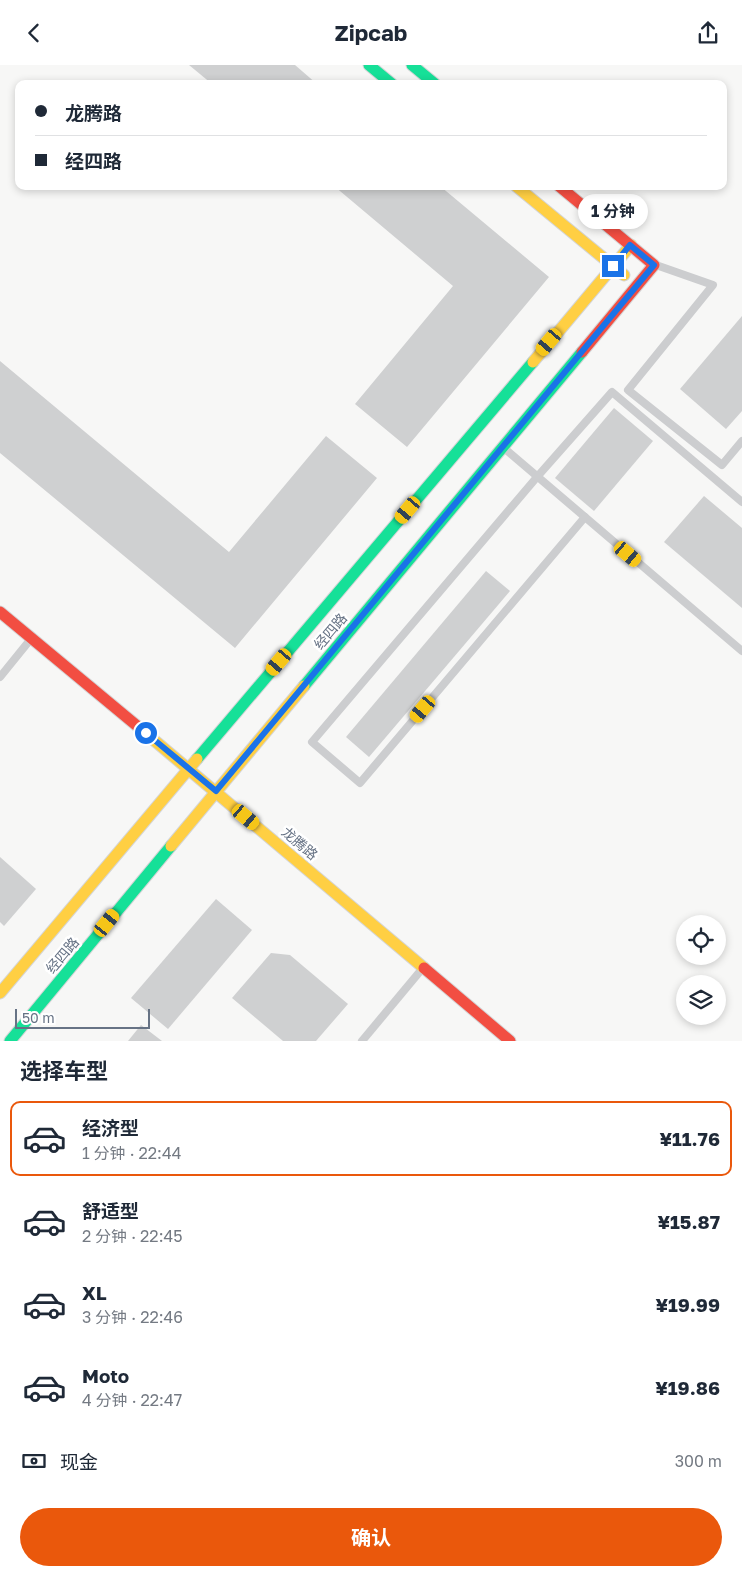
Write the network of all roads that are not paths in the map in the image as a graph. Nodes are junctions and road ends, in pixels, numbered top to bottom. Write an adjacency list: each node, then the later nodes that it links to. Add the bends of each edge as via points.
1 (369, 65): 3 (street)
2 (412, 65): 4 (street)
3 (387, 80)
4 (430, 80)
5 (521, 190): 9 (street)
6 (564, 190): 7 (street)
7 (630, 245): 8 (street); 9 (street, 经四路)
8 (654, 265): 10 (street, 经四路); 11 (lane, via 713,285 628,390 722,465)
9 (613, 266): 10 (street); 20 (street, 经四路)
10 (637, 286): 12 (street, 经四路)
11 (742, 441)
12 (503, 447): 13 (lane); 21 (street, 经四路)
13 (537, 477): 14 (lane, via 612,392); 15 (lane); 15 (lane, via 312,742 360,783)
14 (742, 502)
15 (585, 517): 18 (lane)
16 (0, 612): 17 (street, 龙腾路)
17 (31, 638): 19 (lane); 20 (street, 龙腾路)
18 (742, 651)
19 (0, 677)
20 (189, 769): 21 (street, 龙腾路); 23 (street, 经四路)
21 (216, 791): 22 (street, 龙腾路); 24 (street, 经四路)
22 (423, 968): 25 (lane); 26 (street, 龙腾路)
23 (0, 993)
24 (10, 1041)
25 (362, 1041)
26 (510, 1041)

